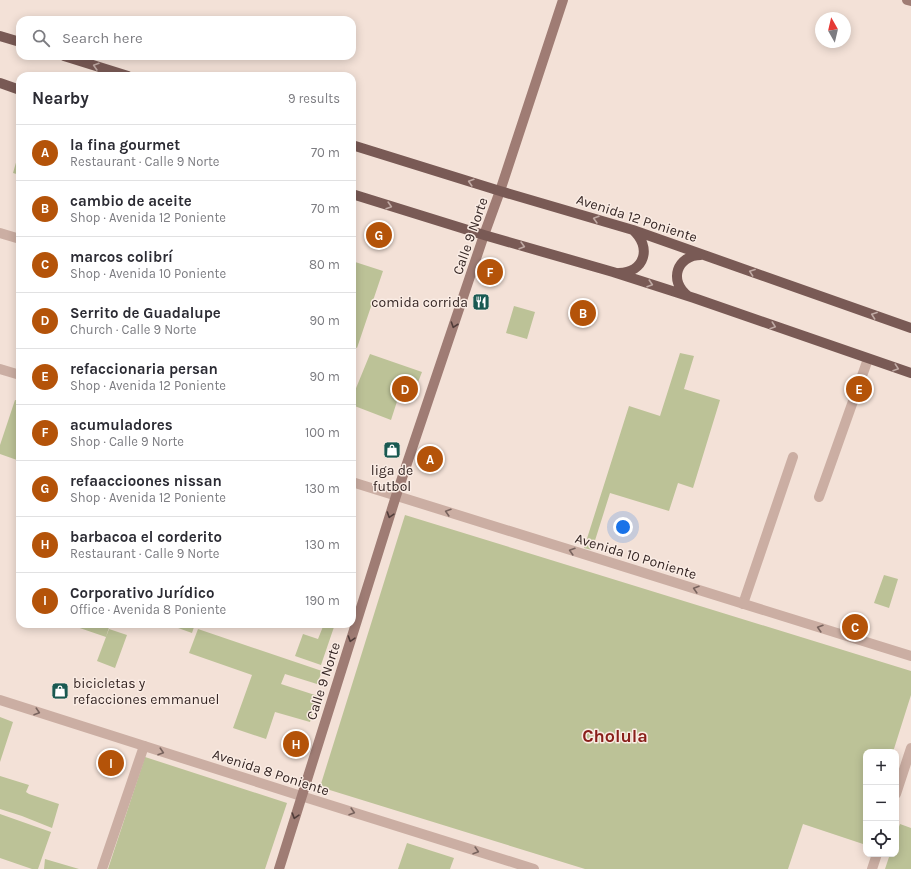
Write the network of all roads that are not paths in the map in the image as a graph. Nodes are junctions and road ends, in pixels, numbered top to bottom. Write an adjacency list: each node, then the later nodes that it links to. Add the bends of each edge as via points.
1 (563, 0): 11 (street, Calle 9 Norte)
2 (907, 0): 3 (street)
3 (911, 1)
4 (0, 36): 5 (main road)
5 (16, 41)
6 (77, 60): 7 (main road, one-way to 6)
7 (115, 72)
8 (0, 83): 9 (main road)
9 (16, 89)
10 (356, 146): 11 (main road, Avenida 12 Poniente, one-way to 10)
11 (500, 191): 13 (main road, Avenida 12 Poniente, one-way to 11); 15 (street, Calle 9 Norte)
12 (356, 195): 15 (main road, one-way to 15)
13 (633, 230): 17 (main road, Avenida 12 Poniente); 18 (main road, via 643,242 643,257 634,269 628,272)
14 (0, 233): 16 (street)
15 (484, 236): 18 (main road, one-way to 18); 27 (street, Calle 9 Norte, one-way to 27)
16 (16, 238)
17 (707, 256): 19 (main road, via 693,255 678,269 681,290); 20 (main road, Avenida 12 Poniente, one-way to 17)
18 (613, 272): 19 (main road, one-way to 19)
19 (694, 298): 21 (main road, one-way to 21)
20 (911, 328)
21 (868, 358): 24 (main road, one-way to 24); 28 (street)
22 (0, 369): 23 (street)
23 (16, 374)
24 (911, 374)
25 (794, 457): 29 (street)
26 (356, 483): 27 (street, Avenida 10 Poniente)
27 (396, 496): 29 (street, Avenida 10 Poniente, one-way to 27); 30 (street, Calle 9 Norte, one-way to 30)
28 (819, 497)
29 (743, 604): 32 (street, Avenida 10 Poniente, one-way to 29)
30 (356, 622)
31 (354, 628): 37 (street, Calle 9 Norte, one-way to 37)
32 (911, 656)
33 (0, 700): 34 (street, Avenida 8 Poniente, one-way to 34)
34 (144, 746): 37 (street, Avenida 8 Poniente, one-way to 37); 39 (street)
35 (911, 748): 36 (street)
36 (899, 785)
37 (301, 796): 40 (street, Calle 9 Norte, one-way to 40); 41 (street, Avenida 8 Poniente, one-way to 41)
38 (876, 857): 42 (street)
39 (102, 869)
40 (279, 869)
41 (534, 869)
42 (872, 869)

